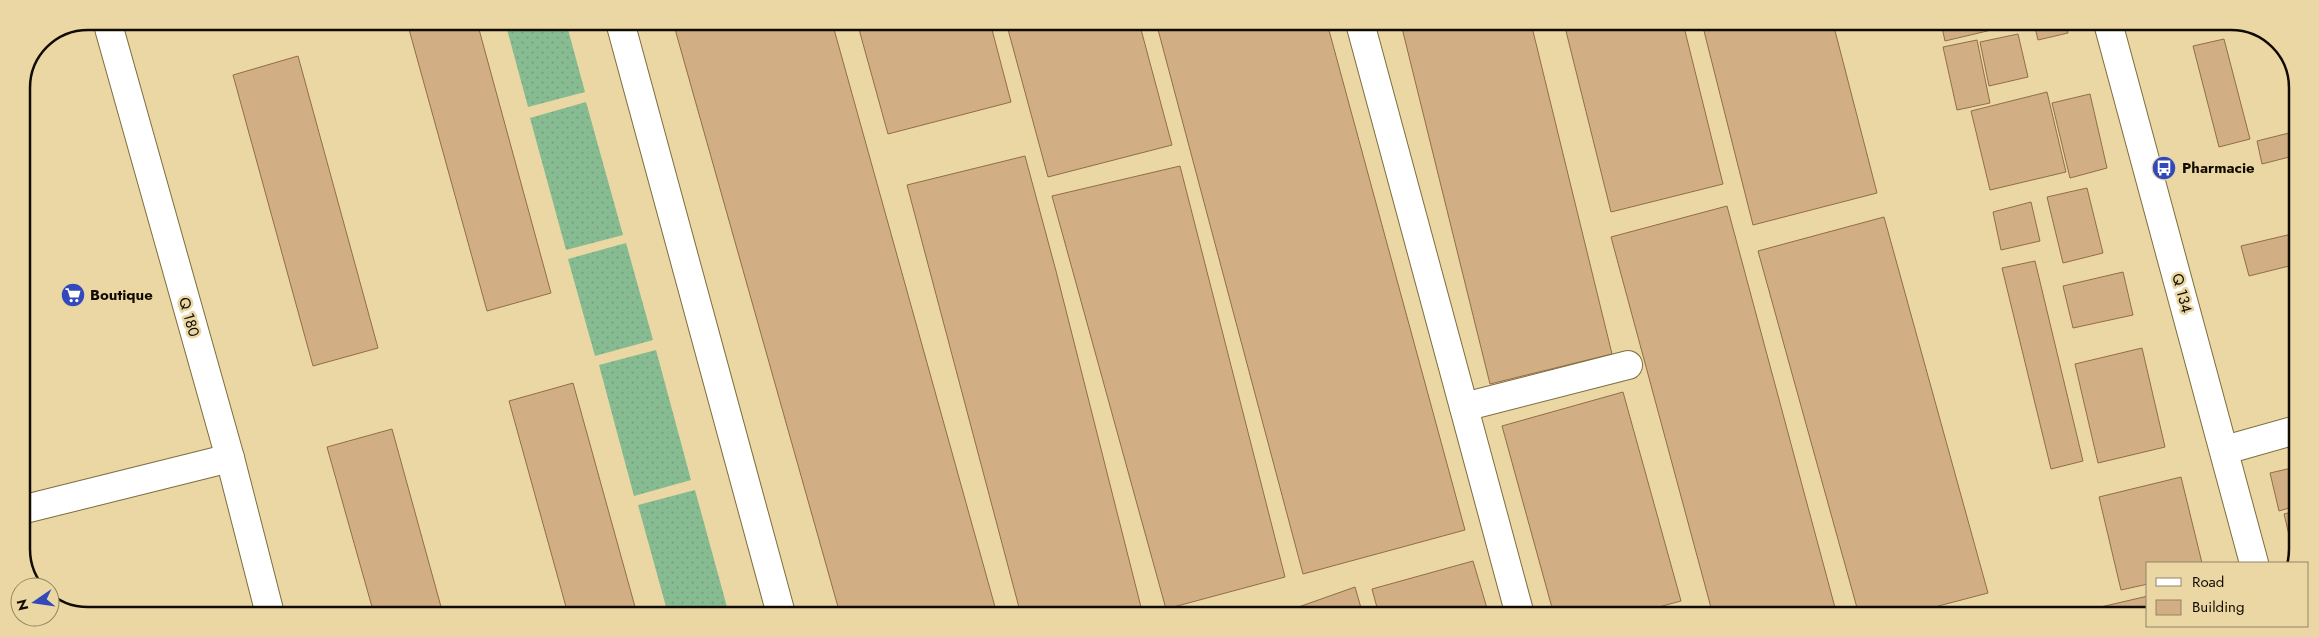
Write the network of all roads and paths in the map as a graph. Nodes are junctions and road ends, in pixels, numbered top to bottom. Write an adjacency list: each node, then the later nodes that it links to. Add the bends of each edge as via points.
1 (109, 30): 9 (street, Q 180)
2 (622, 30): 13 (street)
3 (1362, 30): 6 (street)
4 (2110, 30): 8 (street, Q 134)
5 (1628, 365): 6 (street)
6 (1464, 407): 14 (street)
7 (2289, 432): 8 (street)
8 (2225, 450): 11 (street, Q 134)
9 (230, 458): 10 (street); 12 (street, Q 180)
10 (30, 508)
11 (2254, 562)
12 (268, 607)
13 (779, 607)
14 (1518, 607)

